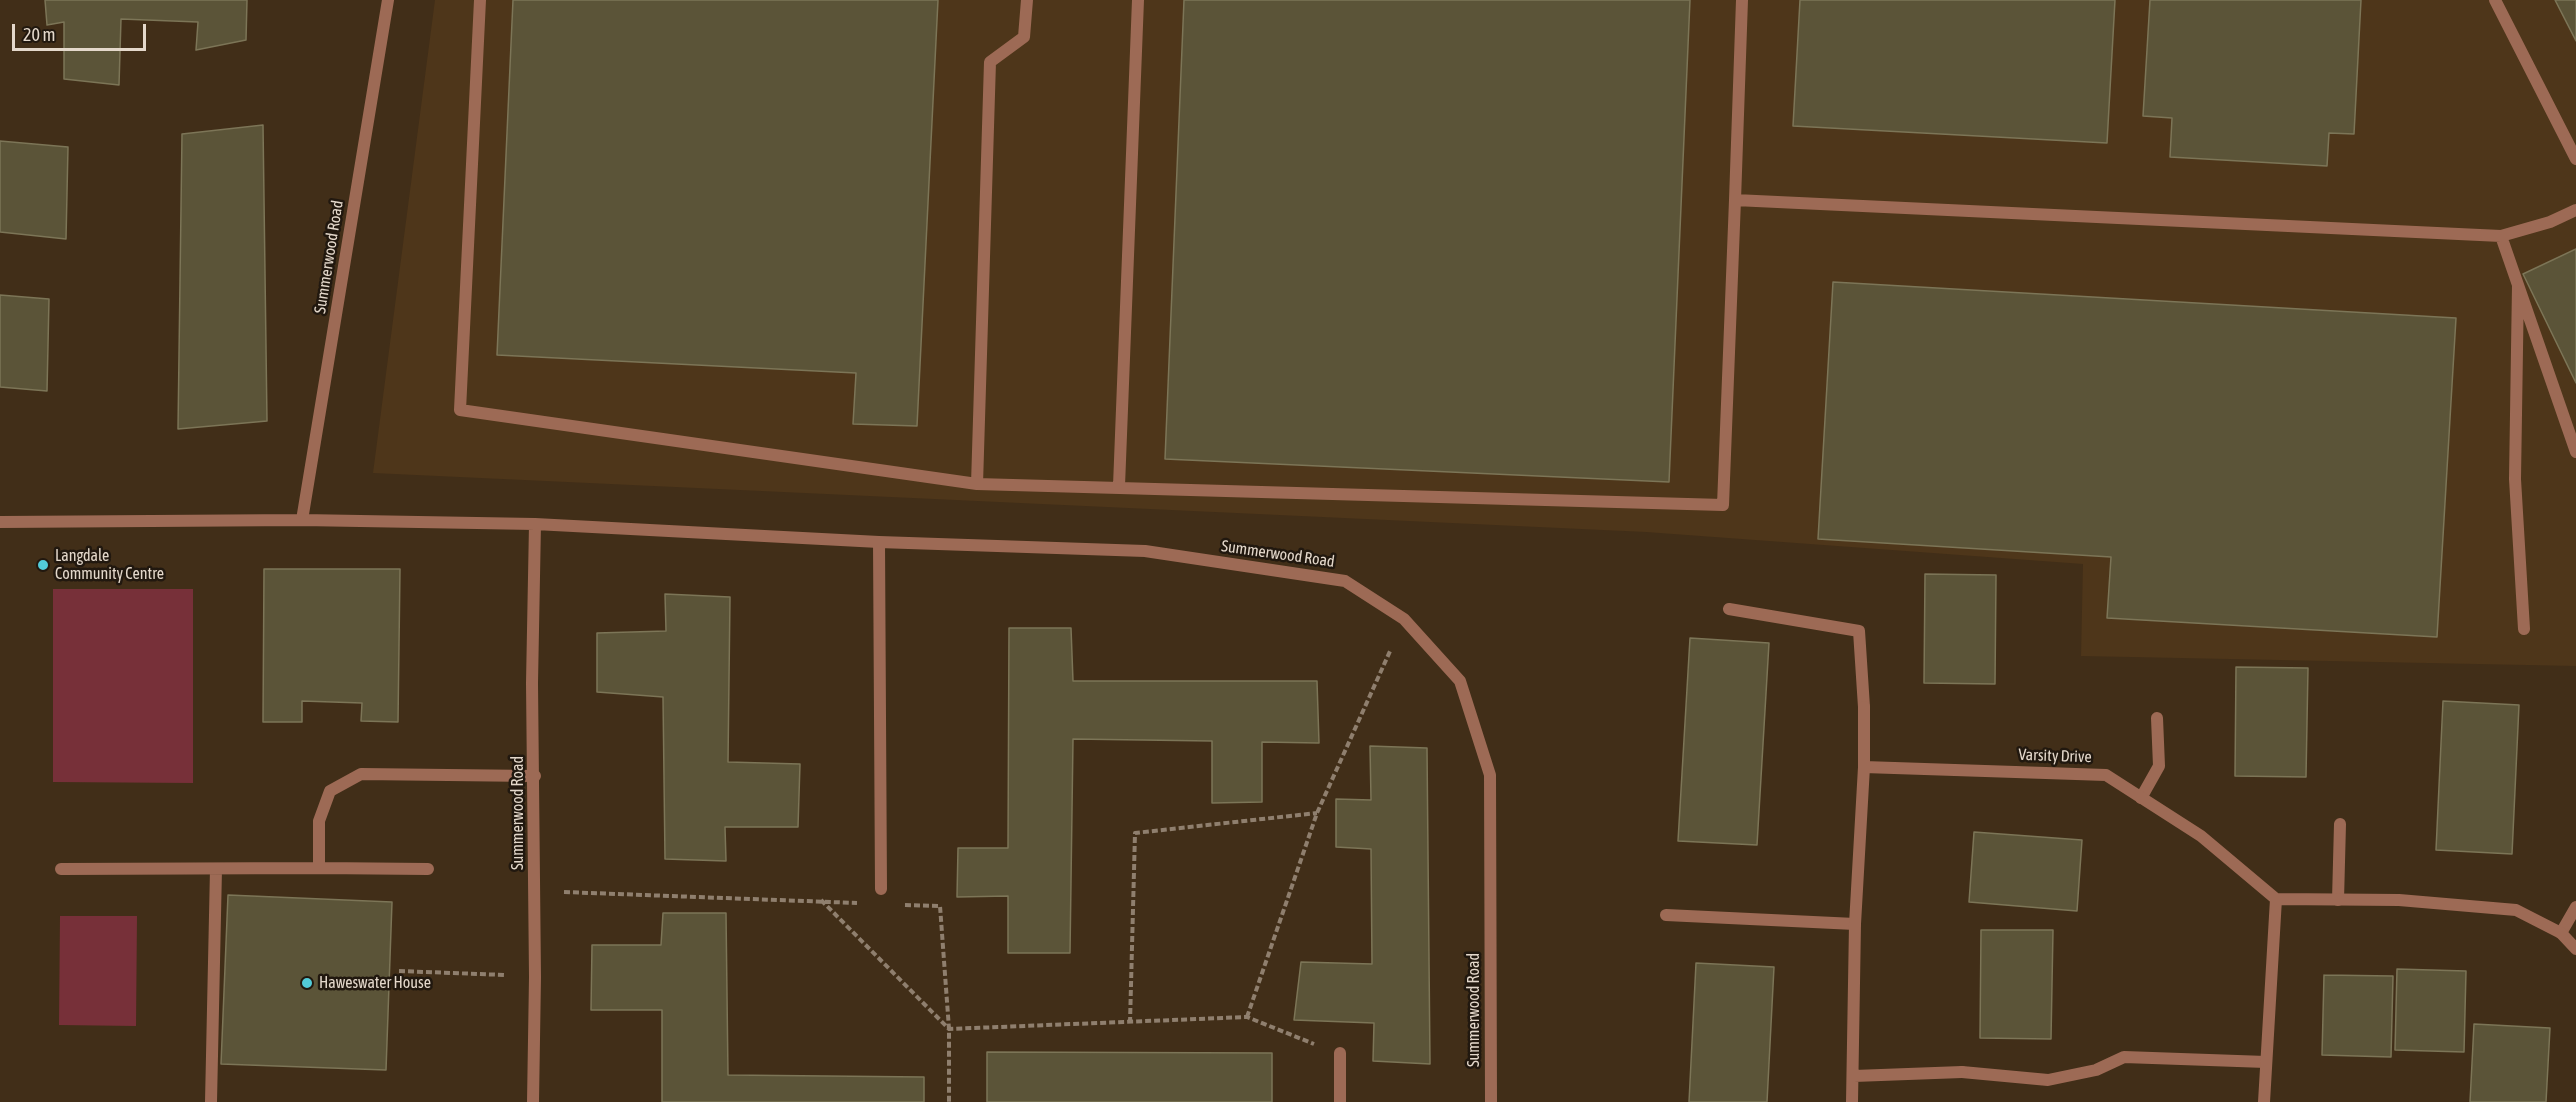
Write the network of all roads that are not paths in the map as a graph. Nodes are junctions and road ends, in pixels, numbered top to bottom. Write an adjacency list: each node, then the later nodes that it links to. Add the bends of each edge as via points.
1 (388, 0): 15 (street, Summerwood Road)
2 (480, 0): 13 (street, via 460,410)
3 (1027, 0): 13 (street, via 1024,37 990,62)
4 (1138, 0): 14 (street)
5 (1742, 0): 8 (street)
6 (2495, 0): 7 (street)
7 (2576, 159)
8 (1735, 200): 10 (street); 14 (street, via 1723,505)
9 (2576, 210): 10 (street)
10 (2501, 236): 11 (street)
11 (2518, 285): 12 (street); 20 (street, via 2515,479)
12 (2576, 452)
13 (977, 484): 14 (street)
14 (1119, 486)
15 (302, 520): 16 (street, Summerwood Road); 17 (street, Summerwood Road)
16 (0, 522)
17 (535, 524): 18 (street, Summerwood Road); 23 (street, Summerwood Road)
18 (879, 542): 30 (street); 44 (street, Summerwood Road, via 1145,551 1345,581 1404,620 1460,681 1490,775)
19 (1729, 609): 22 (street, via 1859,631)
20 (2523, 629)
21 (2157, 718): 24 (street, via 2159,766)
22 (1864, 767): 24 (street, Varsity Drive, via 2106,775); 35 (street)
23 (535, 776): 28 (street, via 361,774 330,791 319,821); 42 (street, Summerwood Road)
24 (2141, 798): 31 (street, Varsity Drive, via 2201,836)
25 (2340, 824): 32 (street)
26 (61, 868): 27 (street)
27 (216, 868): 28 (street); 41 (street)
28 (319, 868): 29 (street)
29 (428, 869)
30 (881, 889)
31 (2276, 899): 32 (street); 39 (street)
32 (2338, 900): 36 (street, via 2399,900 2516,910)
33 (2576, 907): 36 (street)
34 (1666, 915): 35 (street)
35 (1855, 924): 40 (street)
36 (2561, 933): 37 (street)
37 (2576, 949)
38 (1340, 1053): 43 (street)
39 (2266, 1062): 40 (street, via 2124,1057 2096,1070 2048,1080 1962,1072); 46 (street)
40 (1854, 1076): 45 (street)
41 (211, 1102)
42 (533, 1102)
43 (1340, 1102)
44 (1491, 1102)
45 (1852, 1102)
46 (2264, 1102)

